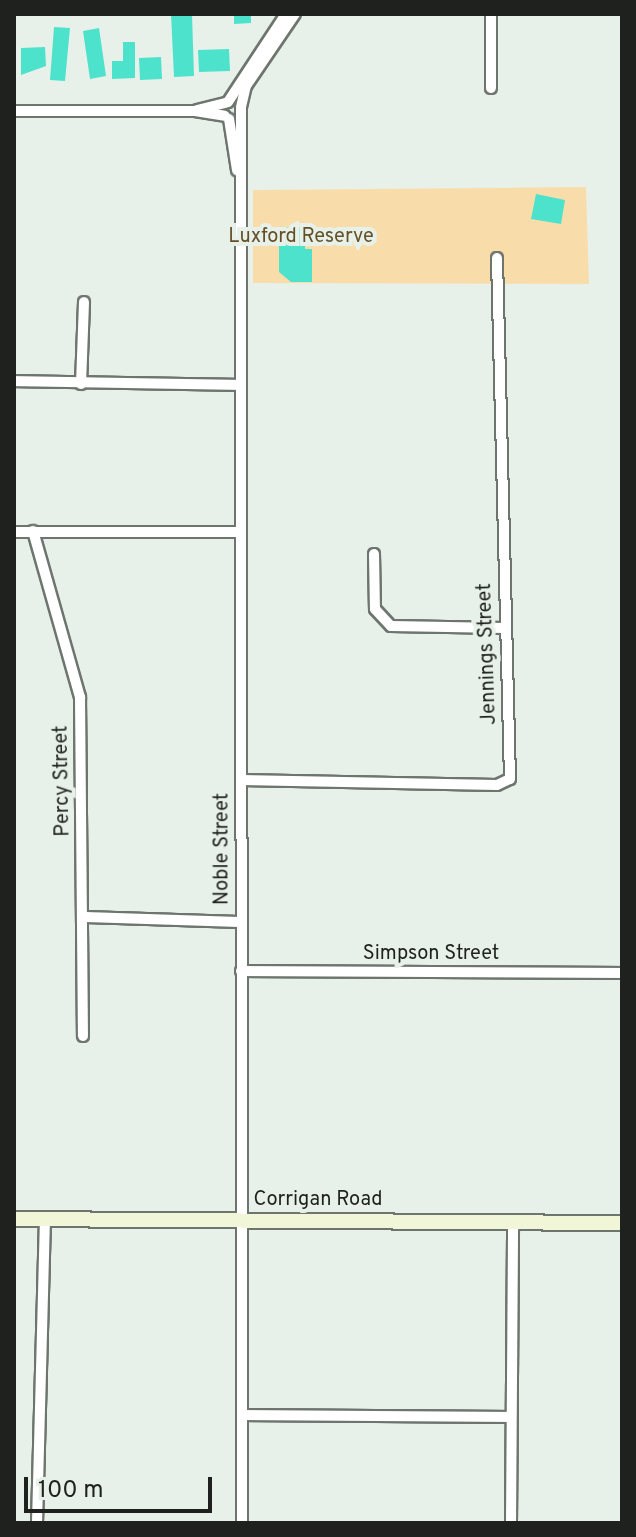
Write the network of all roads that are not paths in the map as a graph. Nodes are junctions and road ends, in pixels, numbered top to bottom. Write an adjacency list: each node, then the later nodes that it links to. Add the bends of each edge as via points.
1 (286, 14): 5 (street)
2 (295, 14): 6 (street, via 246,86)
3 (491, 14): 4 (street)
4 (491, 88)
5 (227, 103): 6 (street); 8 (street); 9 (street, Noble Street)
6 (241, 108): 9 (street, via 237,118); 10 (street, Noble Street)
7 (14, 111): 8 (street)
8 (195, 111): 9 (street)
9 (227, 118): 10 (street, Noble Street)
10 (239, 176): 15 (street, Noble Street)
11 (497, 258): 20 (street, Jennings Street)
12 (84, 302): 14 (street)
13 (14, 381): 14 (street)
14 (81, 384): 15 (street)
15 (239, 385): 18 (street, Noble Street)
16 (33, 531): 17 (street); 18 (street); 22 (street, Percy Street, via 80,697)
17 (14, 532)
18 (240, 532): 21 (street, Noble Street)
19 (374, 554): 20 (street, via 375,609 391,626)
20 (504, 628): 21 (street, Jennings Street, via 510,779 497,785)
21 (241, 780): 23 (street, Noble Street)
22 (83, 917): 23 (street); 26 (street, Percy Street)
23 (242, 922): 24 (street, Noble Street)
24 (241, 971): 25 (street, Simpson Street); 29 (street, Noble Street)
25 (622, 973)
26 (83, 1036)
27 (14, 1219): 28 (main road, Corrigan Road)
28 (45, 1219): 29 (main road, Corrigan Road); 34 (street)
29 (241, 1220): 30 (main road, Corrigan Road); 32 (street, Noble Street)
30 (513, 1222): 31 (main road, Corrigan Road); 33 (street)
31 (622, 1223)
32 (242, 1415): 33 (street); 35 (street, Noble Street)
33 (509, 1417): 36 (street)
34 (37, 1523)
35 (242, 1523)
36 (511, 1523)

